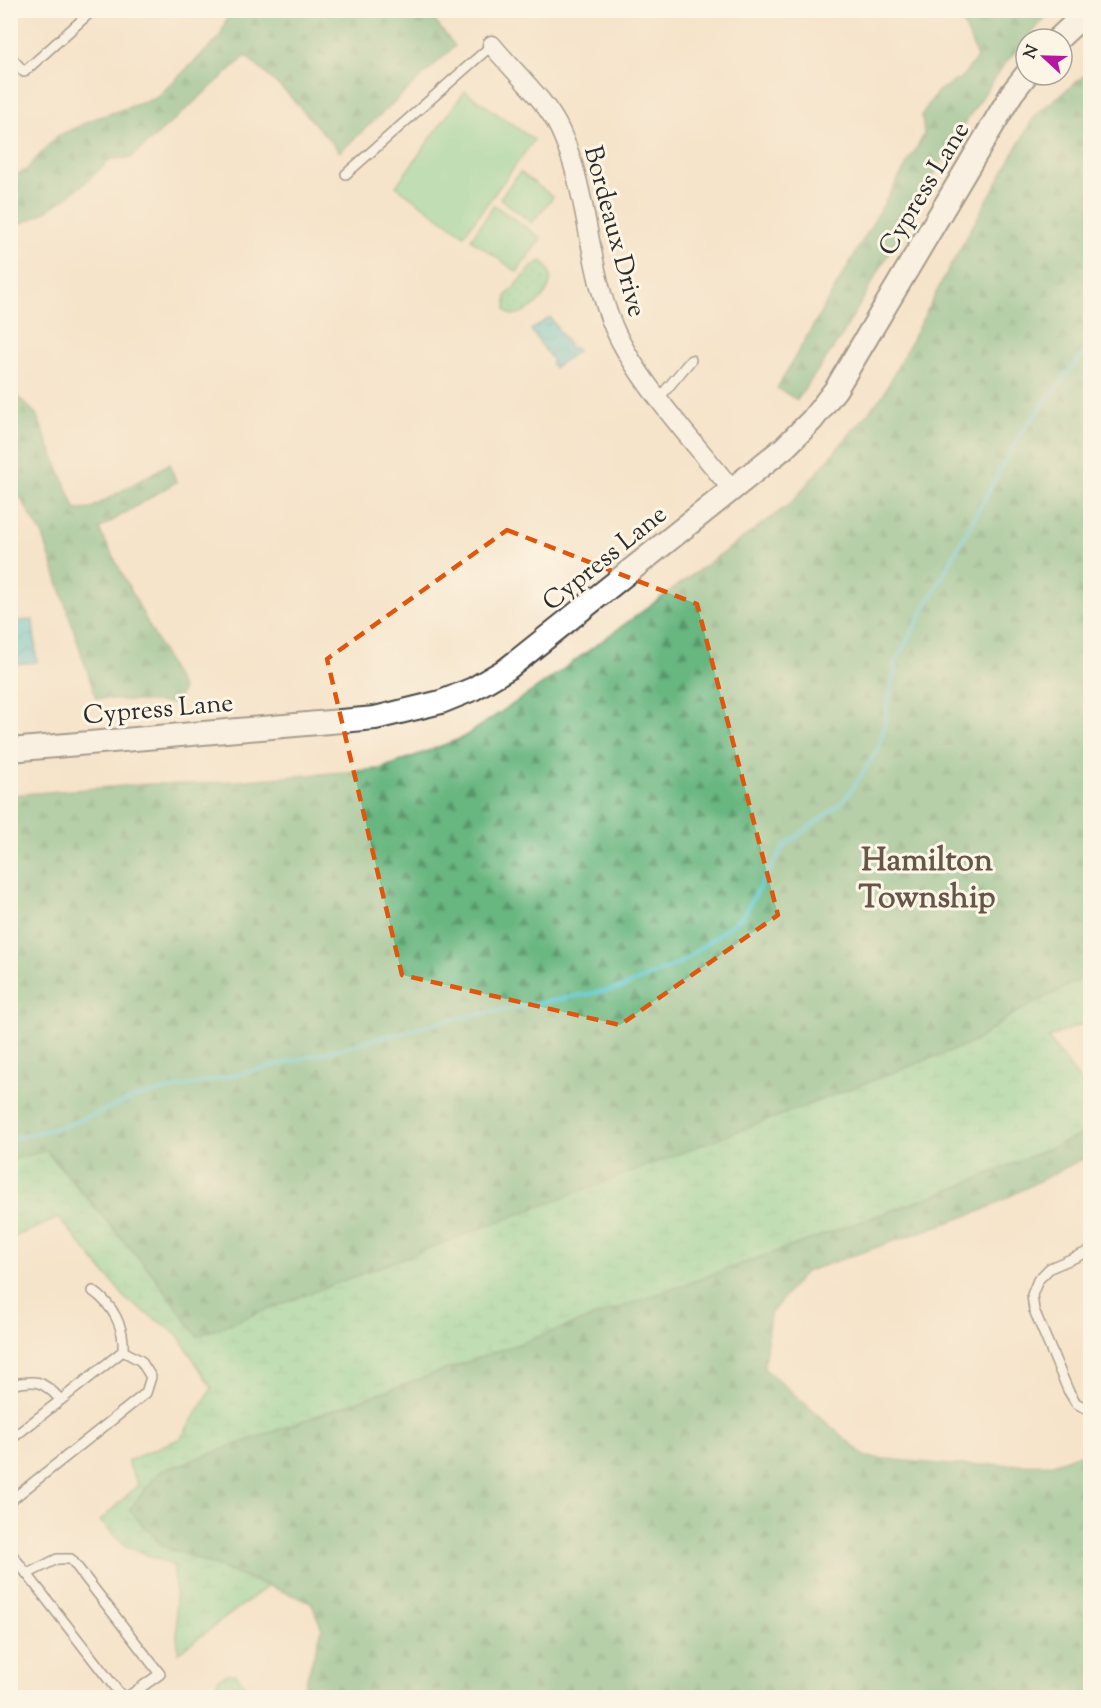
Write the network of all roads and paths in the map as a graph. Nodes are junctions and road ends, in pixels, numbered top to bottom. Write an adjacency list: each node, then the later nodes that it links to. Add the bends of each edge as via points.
1 (93, 10): 5 (lane, via 24,72)
2 (1089, 10): 3 (street)
3 (1071, 27)
4 (492, 45): 7 (lane); 9 (street, Bordeaux Drive, via 559,128 569,152 614,327 629,357)
5 (10, 56)
6 (1017, 87): 10 (street, Cypress Lane, via 836,389 785,447)
7 (346, 174)
8 (692, 360): 9 (lane)
9 (660, 397): 10 (street, Bordeaux Drive)
10 (732, 490): 11 (street, Cypress Lane, via 516,663 473,689 441,702 375,718)
11 (10, 750)
12 (1090, 1251): 17 (lane, via 1050,1268 1038,1280 1032,1294 1034,1310 1068,1390 1076,1403)
13 (93, 1291): 14 (lane, via 102,1297 124,1334)
14 (123, 1351): 16 (lane); 19 (lane, via 141,1360 151,1377 146,1393)
15 (10, 1385): 16 (lane, via 31,1380 46,1384)
16 (60, 1400): 18 (lane)
17 (1090, 1411)
18 (10, 1440)
19 (10, 1501)
20 (10, 1552): 21 (lane)
21 (27, 1574): 22 (lane); 22 (lane, via 57,1559 71,1559 87,1576 160,1674)
22 (124, 1698)

